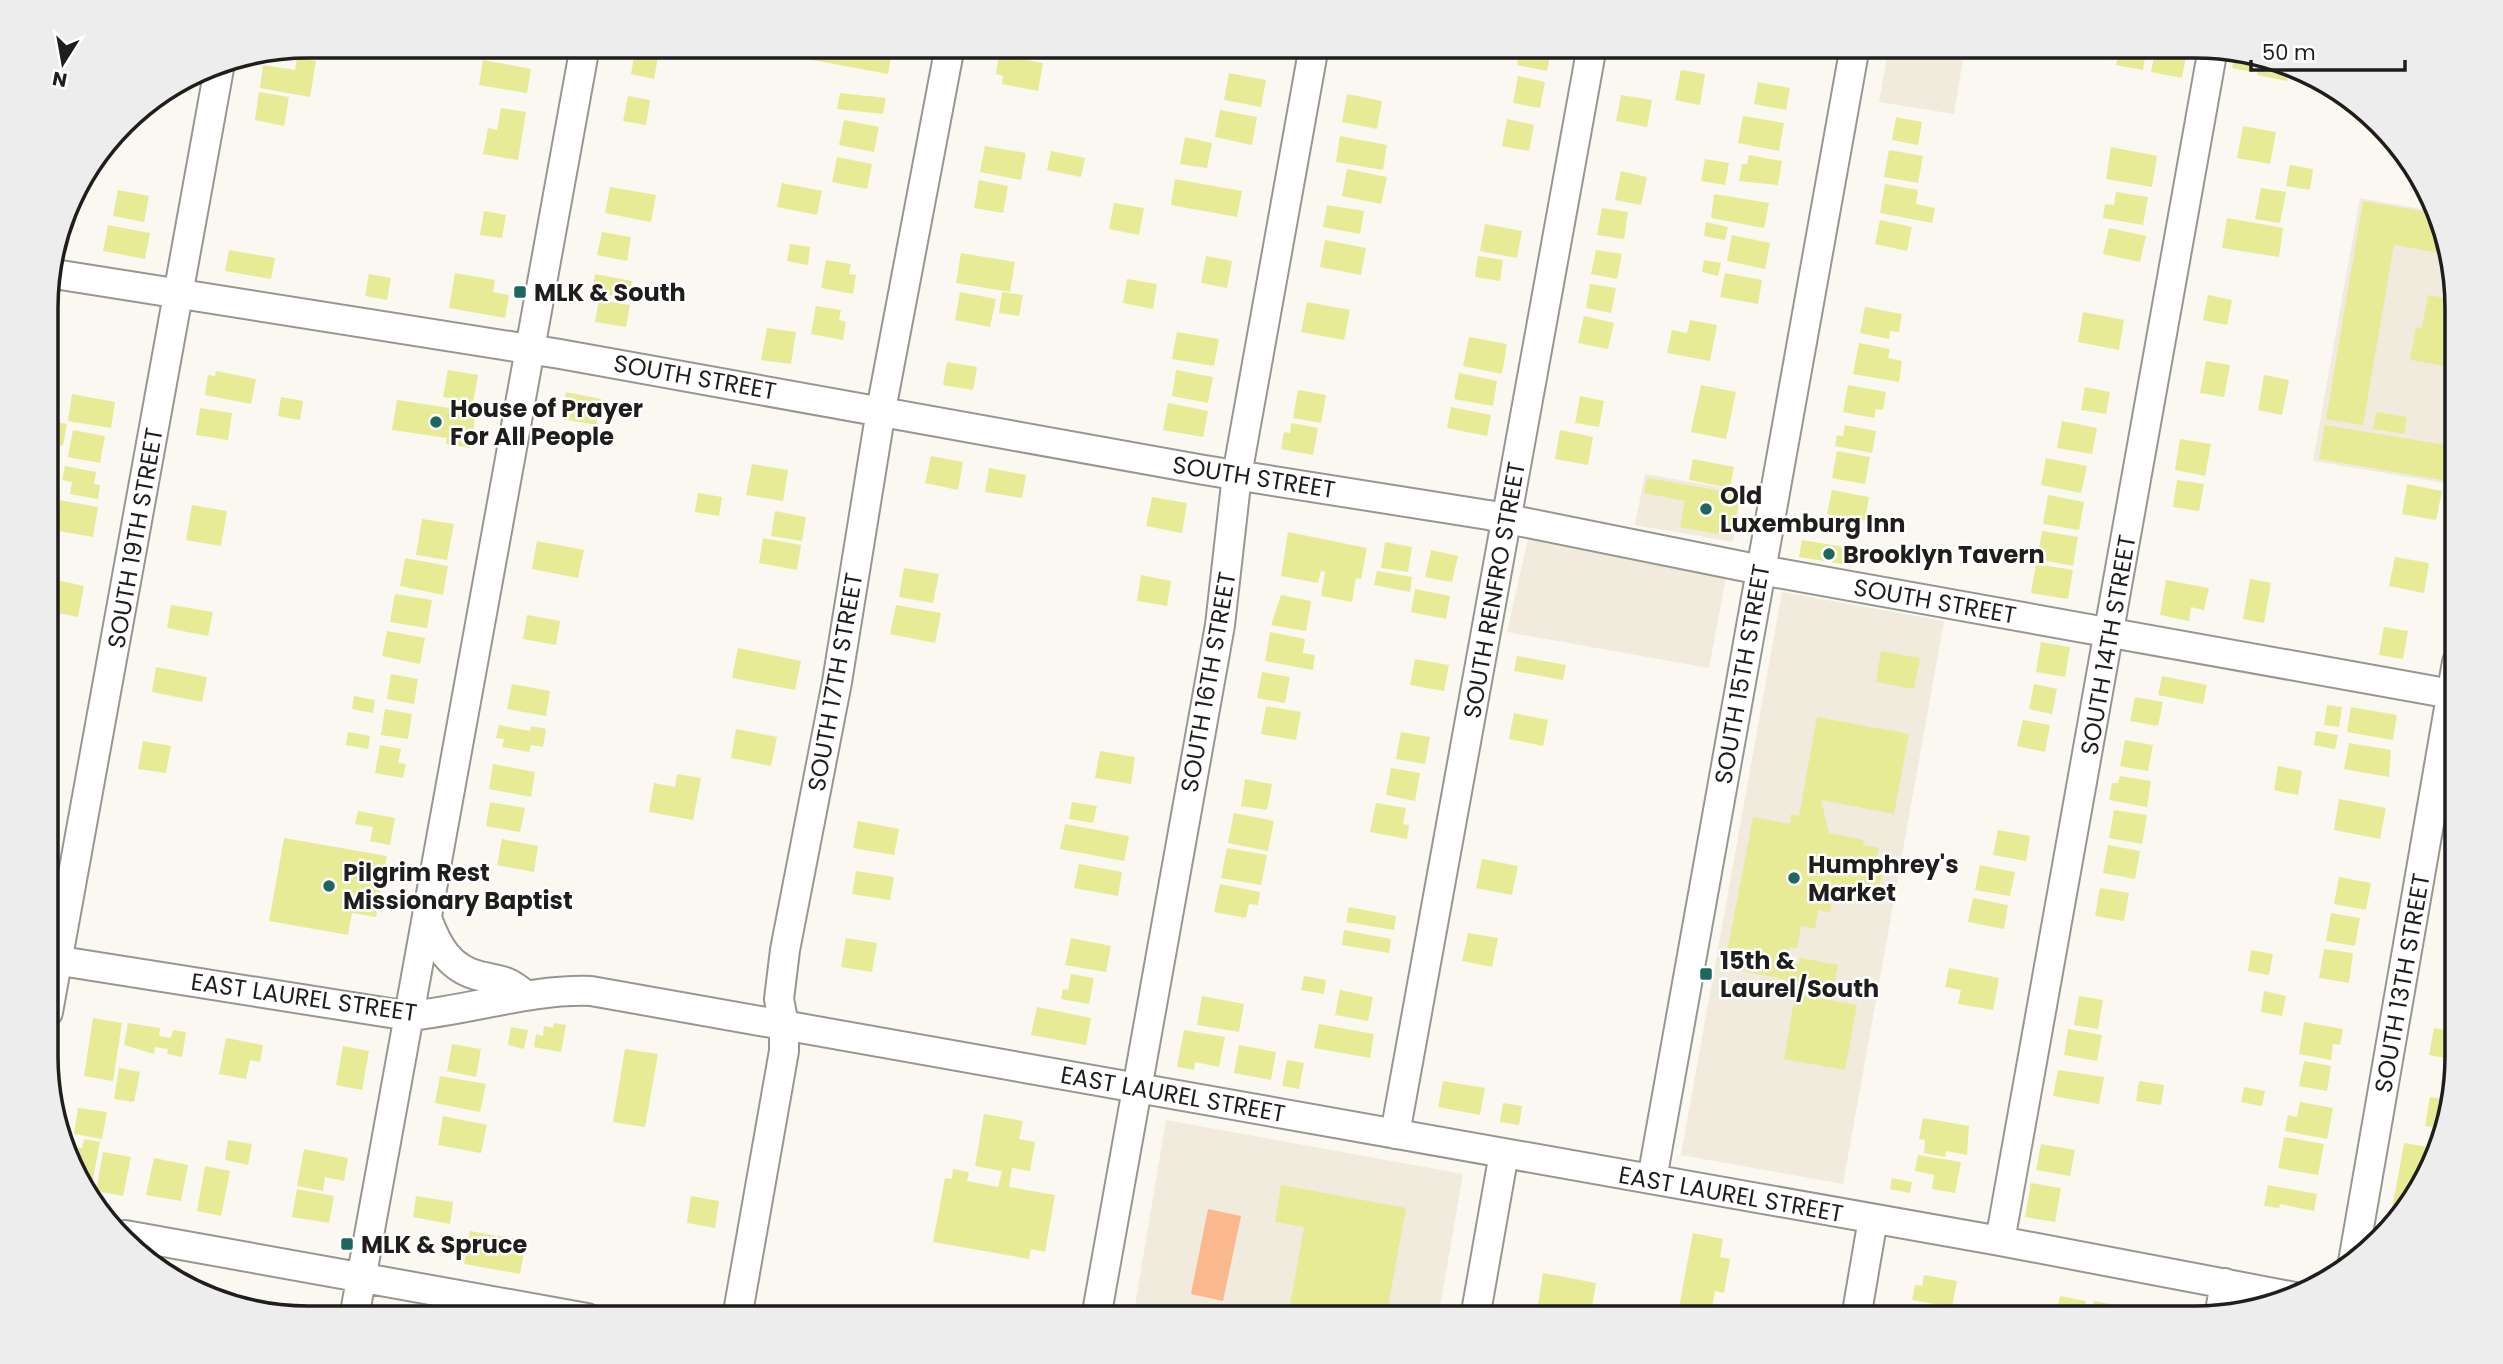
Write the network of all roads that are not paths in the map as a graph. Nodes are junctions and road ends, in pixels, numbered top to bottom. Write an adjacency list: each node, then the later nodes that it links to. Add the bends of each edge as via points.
1 (583, 58): 10 (street)
2 (948, 58): 11 (street, SOUTH 17TH STREET)
3 (1312, 58): 12 (street, SOUTH 16TH STREET)
4 (1590, 58): 13 (street, SOUTH RENFRO STREET)
5 (1853, 58): 14 (street, SOUTH 15TH STREET)
6 (2211, 58): 15 (street, SOUTH 14TH STREET)
7 (218, 75): 9 (street, SOUTH 19TH STREET)
8 (60, 275): 9 (street, SOUTH STREET)
9 (179, 293): 10 (street, SOUTH STREET); 19 (street, SOUTH 19TH STREET)
10 (529, 349): 11 (street, SOUTH STREET); 18 (street)
11 (881, 410): 12 (street, SOUTH STREET); 23 (street, SOUTH 17TH STREET, via 838,682 785,950 779,999)
12 (1237, 475): 13 (street, SOUTH STREET); 24 (street, SOUTH 16TH STREET, via 1220,625)
13 (1507, 519): 14 (street, SOUTH STREET); 25 (street, SOUTH RENFRO STREET)
14 (1761, 570): 15 (street, SOUTH STREET); 27 (street, SOUTH 15TH STREET)
15 (2110, 631): 16 (street, SOUTH STREET); 30 (street, SOUTH 14TH STREET)
16 (2445, 692)
17 (2445, 745): 31 (street, SOUTH 13TH STREET)
18 (427, 918): 21 (street, via 439,948 451,961 478,976 508,981); 22 (street)
19 (58, 934)
20 (58, 961): 22 (street, EAST LAUREL STREET)
21 (524, 994): 22 (street, EAST LAUREL STREET, via 460,1010); 23 (street, EAST LAUREL STREET, via 592,991)
22 (409, 1016): 32 (street)
23 (784, 1026): 24 (street, EAST LAUREL STREET); 38 (street, SOUTH 17TH STREET, via 784,1051)
24 (1136, 1088): 25 (street, EAST LAUREL STREET); 39 (street, SOUTH 16TH STREET)
25 (1395, 1134): 26 (street, EAST LAUREL STREET)
26 (1504, 1153): 27 (street, EAST LAUREL STREET); 40 (street)
27 (1652, 1179): 28 (street, EAST LAUREL STREET)
28 (1873, 1219): 30 (street, EAST LAUREL STREET); 41 (street)
29 (135, 1237): 32 (street)
30 (2000, 1241): 33 (street, EAST LAUREL STREET)
31 (2355, 1248)
32 (362, 1277): 36 (street); 37 (street)
33 (2225, 1283): 34 (street, EAST LAUREL STREET); 35 (street)
34 (2276, 1293)
35 (2221, 1305)
36 (356, 1306)
37 (521, 1306)
38 (739, 1306)
39 (1098, 1306)
40 (1477, 1306)
41 (1858, 1306)

